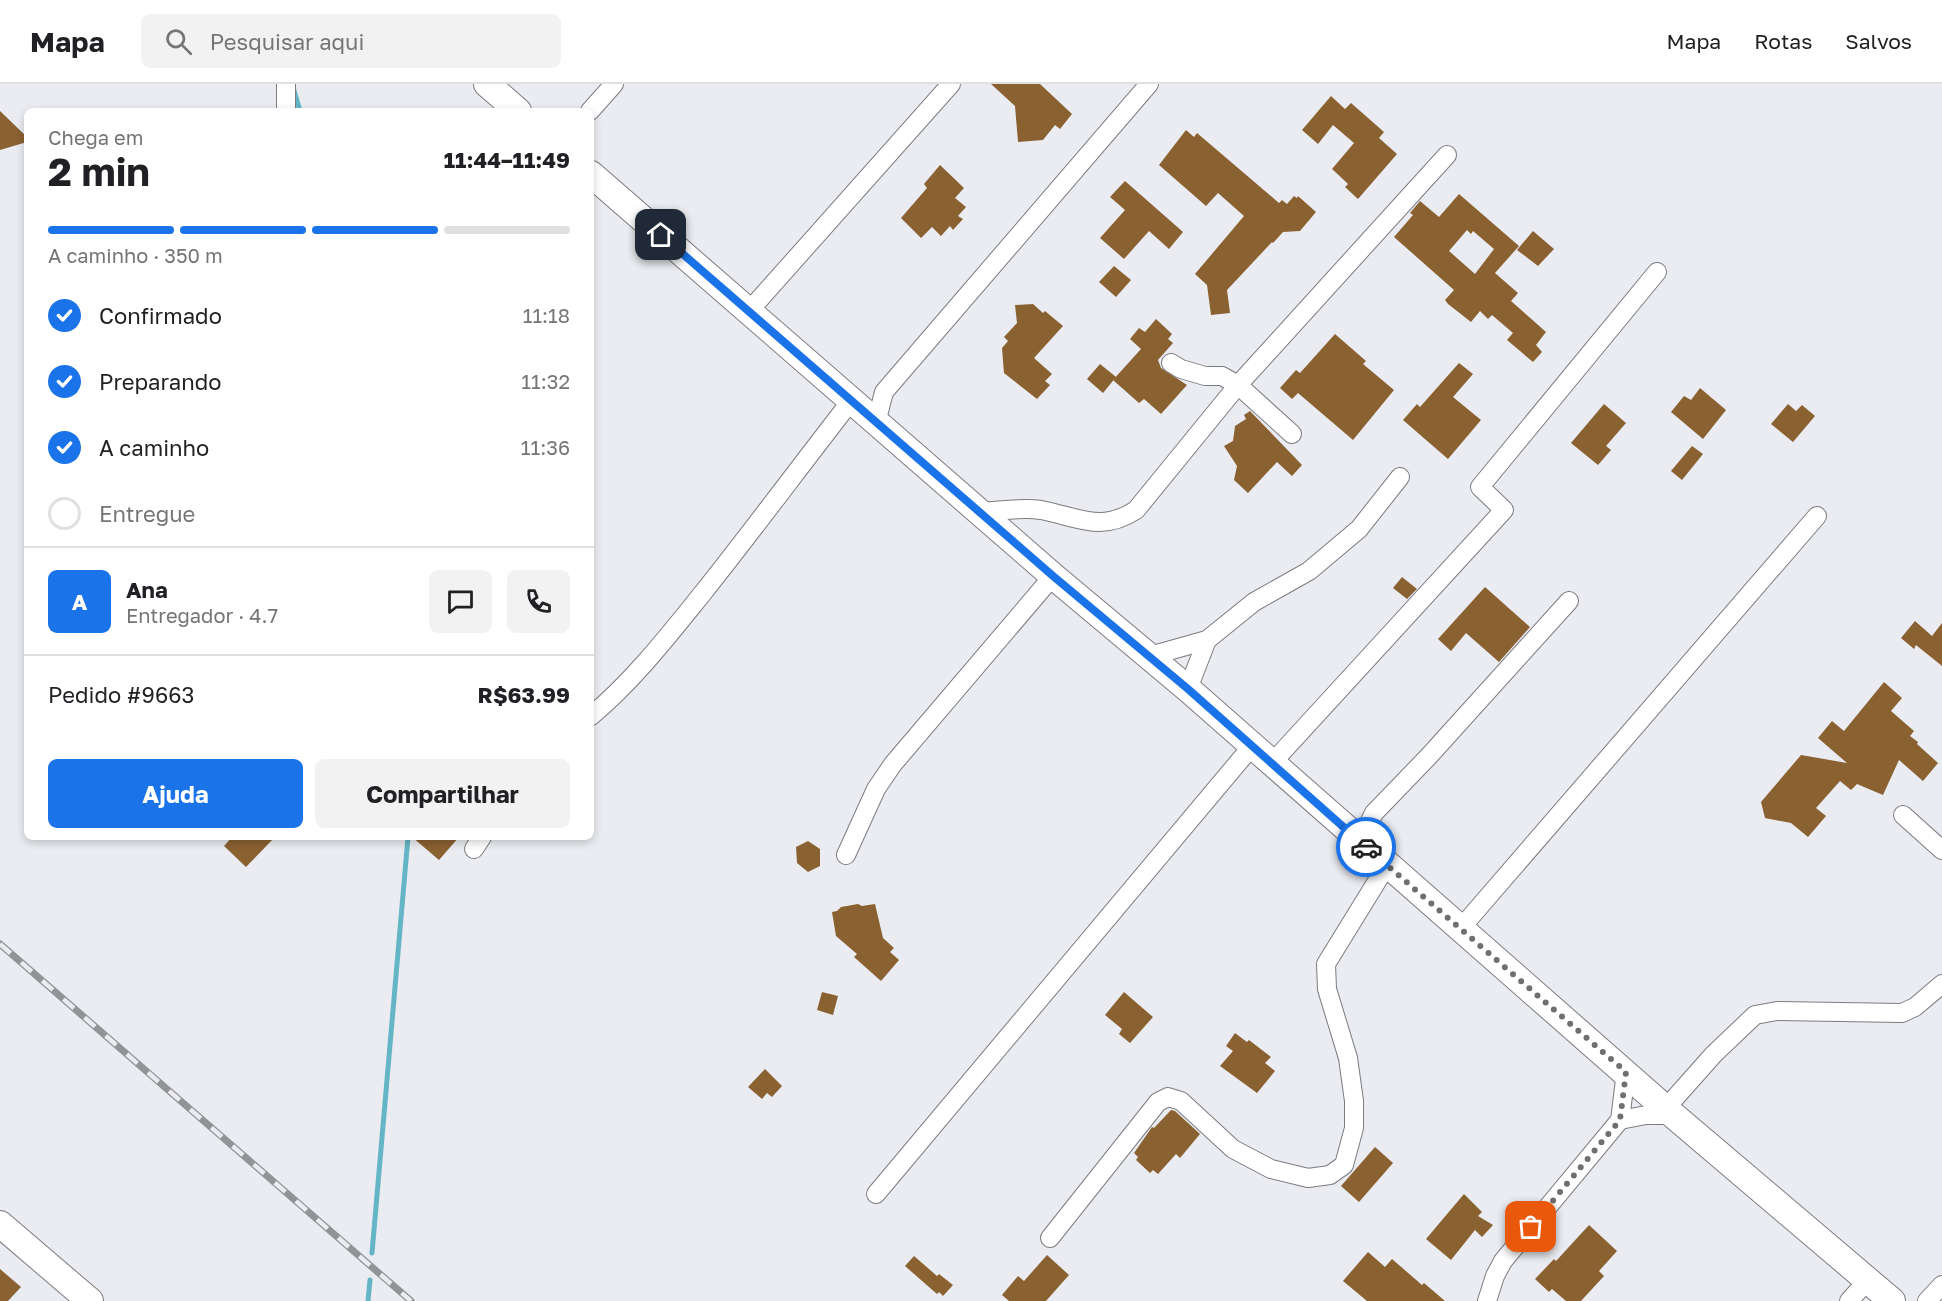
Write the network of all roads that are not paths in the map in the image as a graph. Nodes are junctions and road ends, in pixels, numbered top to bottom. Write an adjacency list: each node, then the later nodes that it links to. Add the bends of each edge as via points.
1 (286, 84): 6 (street)
2 (487, 84): 7 (street)
3 (614, 84): 8 (street)
4 (951, 84): 12 (street)
5 (1149, 84): 15 (street)
6 (286, 108)
7 (515, 108)
8 (593, 108)
9 (1447, 155): 14 (street)
10 (594, 177): 12 (street)
11 (1657, 272): 29 (street, via 1480,488 1504,510)
12 (749, 311): 16 (street)
13 (1171, 363): 14 (street, via 1205,376 1222,376)
14 (1238, 385): 18 (street); 20 (street, via 1141,504 1124,518 1093,523 1041,510)
15 (884, 392): 16 (street); 17 (street)
16 (849, 399): 17 (street); 27 (street, via 743,543 669,635)
17 (876, 423): 20 (street)
18 (1292, 434)
19 (1400, 477): 24 (street, via 1340,548 1310,572 1254,602)
20 (981, 512): 22 (street)
21 (1817, 516): 37 (street)
22 (1053, 576): 25 (street); 35 (street, via 893,764 876,789)
23 (1569, 601): 30 (street)
24 (1207, 640): 25 (street); 26 (street)
25 (1150, 656): 26 (street)
26 (1188, 689): 28 (street)
27 (594, 713)
28 (1252, 746): 29 (street); 42 (street)
29 (1272, 763): 32 (street)
30 (1374, 813): 32 (street); 33 (street)
31 (1904, 815): 34 (street)
32 (1339, 823): 33 (street)
33 (1360, 841): 36 (street)
34 (1942, 850)
35 (846, 855)
36 (1387, 865): 37 (street); 44 (street, via 1326,964 1327,988 1348,1058 1353,1101 1354,1128 1344,1165 1330,1175 1308,1178 1271,1169 1233,1149 1181,1101 1168,1098 1158,1102)
37 (1461, 928): 39 (street)
38 (1942, 984): 40 (street, via 1916,1007 1902,1013 1777,1011 1755,1015 1714,1054)
39 (1626, 1072): 40 (street); 41 (street)
40 (1670, 1111): 41 (street); 45 (street)
41 (1620, 1120): 48 (street, via 1503,1262)
42 (876, 1194)
43 (0, 1224): 47 (street)
44 (1050, 1238)
45 (1868, 1280): 49 (street); 50 (street)
46 (1942, 1285): 51 (street)
47 (90, 1301)
48 (1487, 1301)
49 (1849, 1301)
50 (1892, 1301)
51 (1927, 1301)

